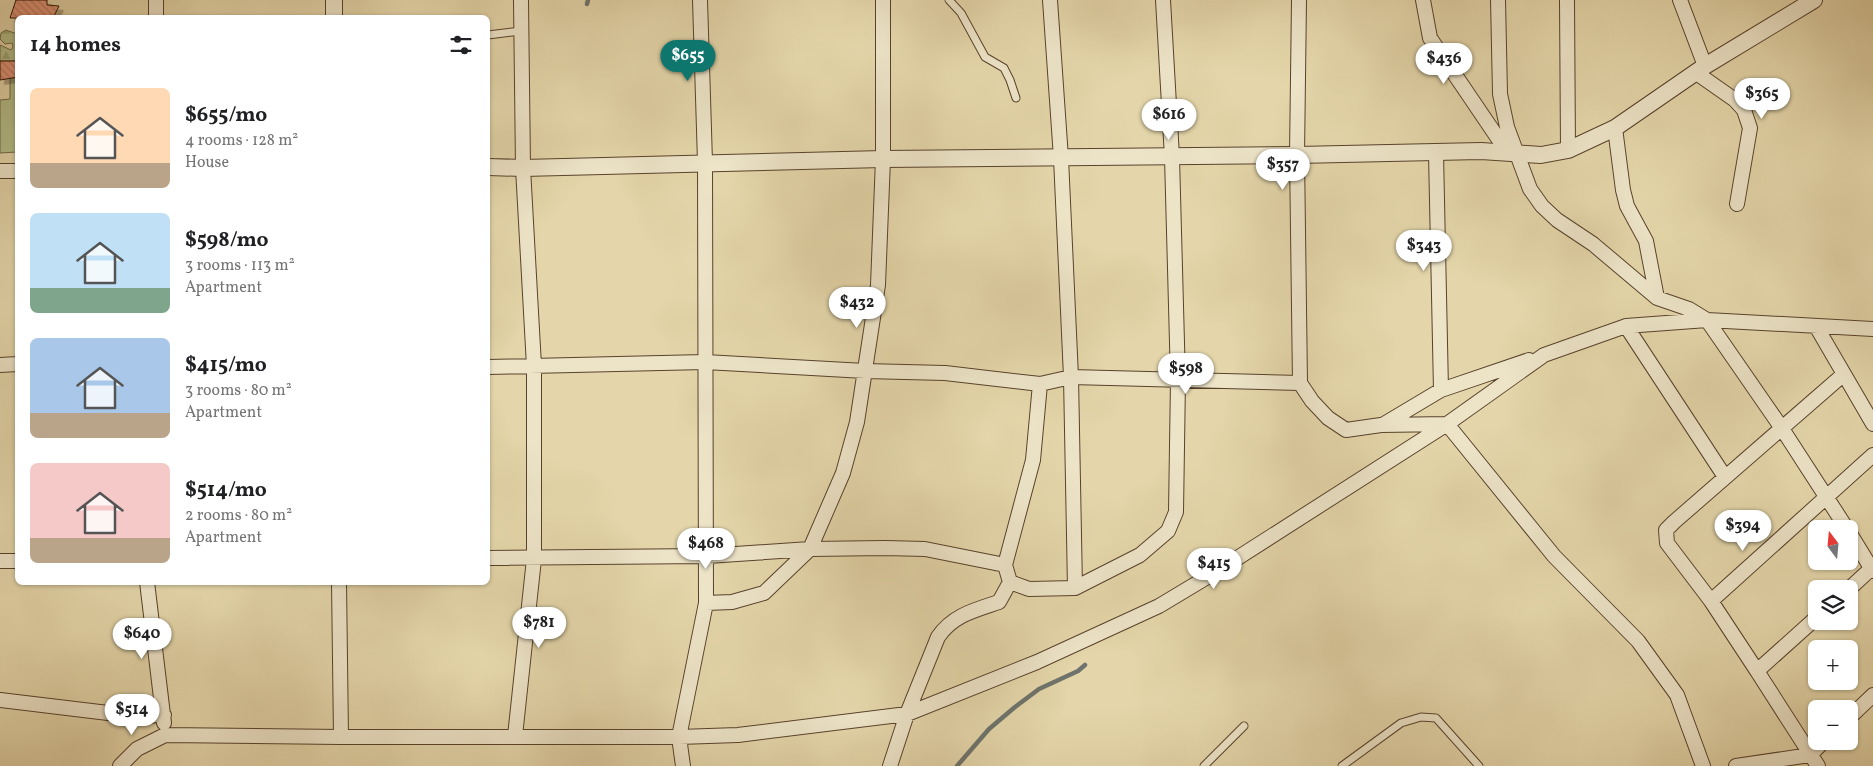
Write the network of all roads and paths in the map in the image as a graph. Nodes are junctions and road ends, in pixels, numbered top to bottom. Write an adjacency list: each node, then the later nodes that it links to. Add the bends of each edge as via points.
1 (156, 0): 15 (street)
2 (334, 0): 16 (street)
3 (521, 0): 17 (street)
4 (700, 0): 29 (street)
5 (883, 0): 28 (street)
6 (949, 0): 20 (lane, via 961,13 984,57 1004,68)
7 (1050, 0): 27 (street)
8 (1163, 0): 26 (street)
9 (1299, 0): 25 (street)
10 (1423, 0): 24 (street, via 1430,38)
11 (1498, 0): 24 (street, via 1500,94)
12 (1567, 0): 22 (street)
13 (1680, 0): 19 (street)
14 (1814, 0): 19 (street)
15 (156, 15)
16 (334, 15)
17 (521, 31): 18 (lane); 31 (street)
18 (490, 34)
19 (1700, 69): 21 (street); 34 (street, via 1744,110 1750,128)
20 (1016, 98)
21 (1615, 128): 22 (street); 35 (street, via 1623,190 1627,206 1646,241)
22 (1568, 150): 24 (street, via 1541,155)
23 (1436, 153): 24 (street, via 1481,151); 25 (street); 52 (street)
24 (1512, 154): 35 (street, via 1542,206)
25 (1297, 155): 26 (street); 50 (street)
26 (1172, 157): 27 (street); 49 (street)
27 (1061, 158): 28 (street); 48 (street)
28 (883, 159): 29 (street); 46 (street, via 878,285)
29 (705, 162): 31 (street); 41 (street)
30 (490, 167): 31 (street)
31 (523, 168): 44 (street)
32 (0, 171): 33 (street)
33 (15, 171)
34 (1737, 204)
35 (1657, 298): 36 (street, via 1689,309)
36 (1707, 320): 37 (street); 38 (street); 56 (street)
37 (1626, 326): 40 (street); 58 (street)
38 (1816, 326): 39 (street); 47 (street)
39 (1873, 329)
40 (1544, 355): 52 (street); 53 (street)
41 (705, 362): 44 (street); 46 (street); 63 (street)
42 (15, 364): 43 (street)
43 (0, 365)
44 (534, 366): 45 (street); 65 (street)
45 (490, 367)
46 (865, 371): 51 (street, via 945,373); 62 (street, via 857,422 843,473)
47 (1844, 374): 54 (street); 56 (street)
48 (1072, 377): 49 (street); 51 (street); 74 (street)
49 (1178, 380): 50 (street); 74 (street, via 1176,512 1168,531 1140,555)
50 (1300, 383): 55 (street, via 1328,418 1346,430)
51 (1040, 384): 68 (street, via 1034,460)
52 (1441, 390): 55 (street)
53 (1447, 424): 55 (street); 82 (street, via 1159,606 1037,662); 96 (street, via 1554,556 1638,641 1677,695)
54 (1873, 424)
55 (1381, 425)
56 (1781, 427): 58 (street); 59 (street)
57 (1873, 455): 59 (street)
58 (1725, 477): 75 (street, via 1666,530 1667,543)
59 (1826, 496): 60 (street); 75 (street)
60 (1841, 520)
61 (1858, 546): 69 (street)
62 (810, 549): 63 (street); 68 (street, via 925,549); 76 (street, via 764,593 732,602)
63 (707, 556): 65 (street); 76 (street)
64 (490, 558): 65 (street)
65 (534, 559): 86 (street)
66 (0, 560): 67 (street)
67 (15, 560)
68 (1005, 564): 71 (street)
69 (1872, 569): 70 (street)
70 (1858, 581)
71 (1010, 582): 74 (street, via 1029,589); 82 (street, via 999,602 956,618 946,626)
72 (147, 585): 83 (street)
73 (339, 585): 87 (street)
74 (1076, 588)
75 (1711, 601): 78 (street)
76 (706, 603): 88 (street)
77 (1808, 625): 78 (street)
78 (1757, 671): 89 (street)
79 (1873, 695): 81 (street)
80 (0, 700): 83 (street, via 133,716)
81 (1858, 709)
82 (907, 714): 88 (street, via 738,735); 92 (street)
83 (164, 715): 85 (street)
84 (1244, 726): 93 (lane)
85 (165, 735): 87 (street); 90 (street, via 137,749)
86 (515, 736): 87 (street); 88 (street)
87 (341, 737)
88 (679, 737): 91 (street)
89 (1814, 760): 97 (street)
90 (120, 766)
91 (682, 766)
92 (890, 766)
93 (1204, 766)
94 (1342, 766): 95 (lane, via 1401,723 1421,717 1436,718)
95 (1479, 766)
96 (1703, 766)
97 (1736, 766)

